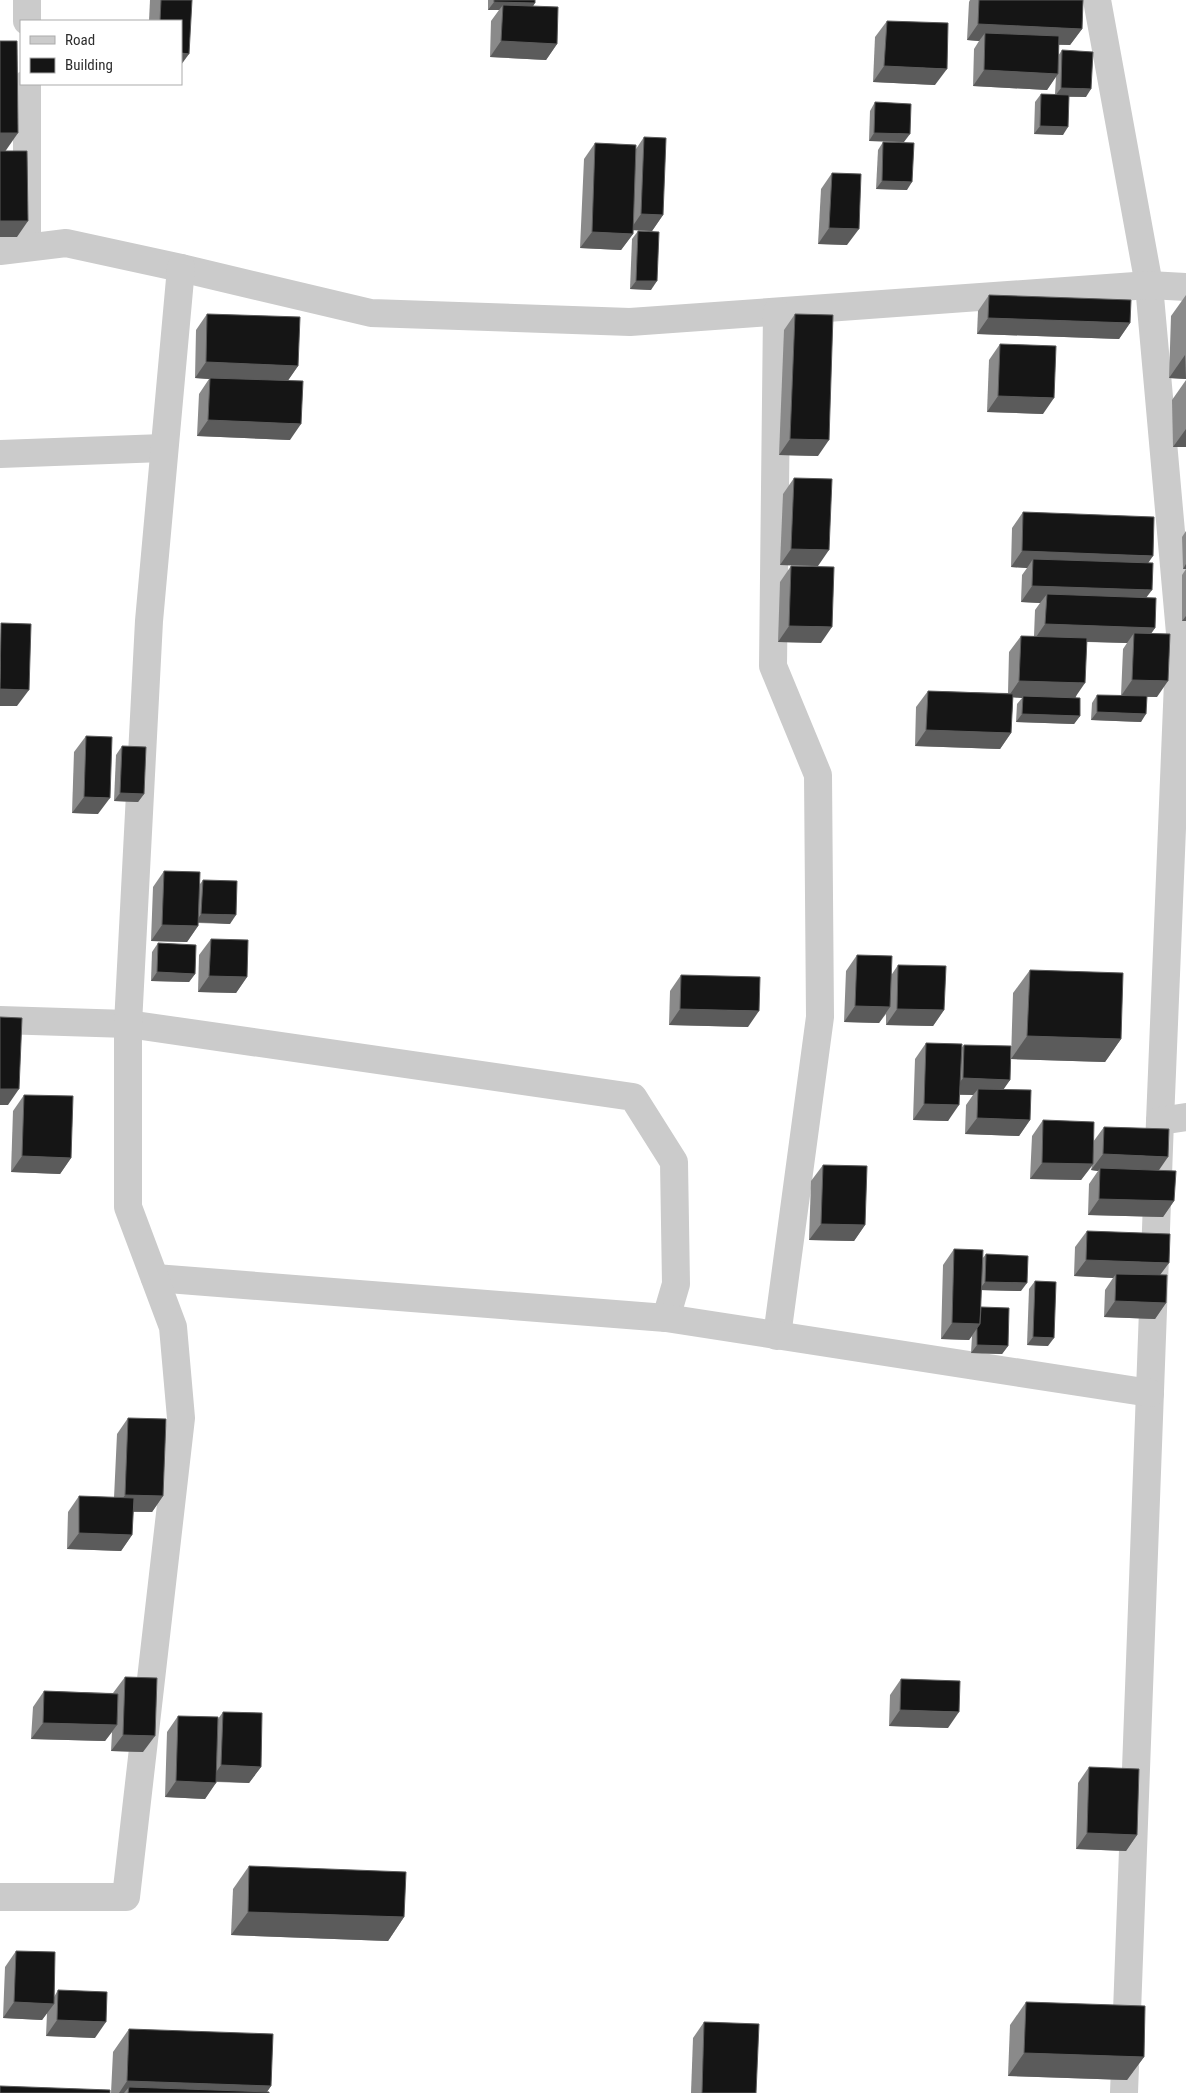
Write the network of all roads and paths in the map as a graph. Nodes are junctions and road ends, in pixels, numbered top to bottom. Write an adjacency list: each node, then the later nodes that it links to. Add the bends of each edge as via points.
1 (27, 0): 3 (street)
2 (1097, 0): 8 (street)
3 (27, 20)
4 (27, 85): 5 (street)
5 (27, 247): 6 (street); 7 (street, via 66,243)
6 (0, 251)
7 (181, 268): 10 (street, via 371,313 630,322); 11 (street)
8 (1149, 286): 9 (street); 10 (street); 15 (street, via 1180,633)
9 (1186, 287)
10 (777, 312): 18 (street, via 773,666 818,775 820,1017)
11 (163, 448): 12 (street); 14 (street, via 149,621)
12 (0, 454)
13 (0, 1020): 14 (street)
14 (128, 1024): 16 (street, via 128,1207); 17 (street, via 633,1097 674,1162 676,1284)
15 (1173, 1119): 19 (street)
16 (155, 1278): 17 (street); 20 (street, via 173,1326 181,1418 126,1897)
17 (666, 1318): 18 (street)
18 (777, 1336): 19 (street)
19 (1150, 1393): 21 (street)
20 (0, 1896)
21 (1124, 2093)

